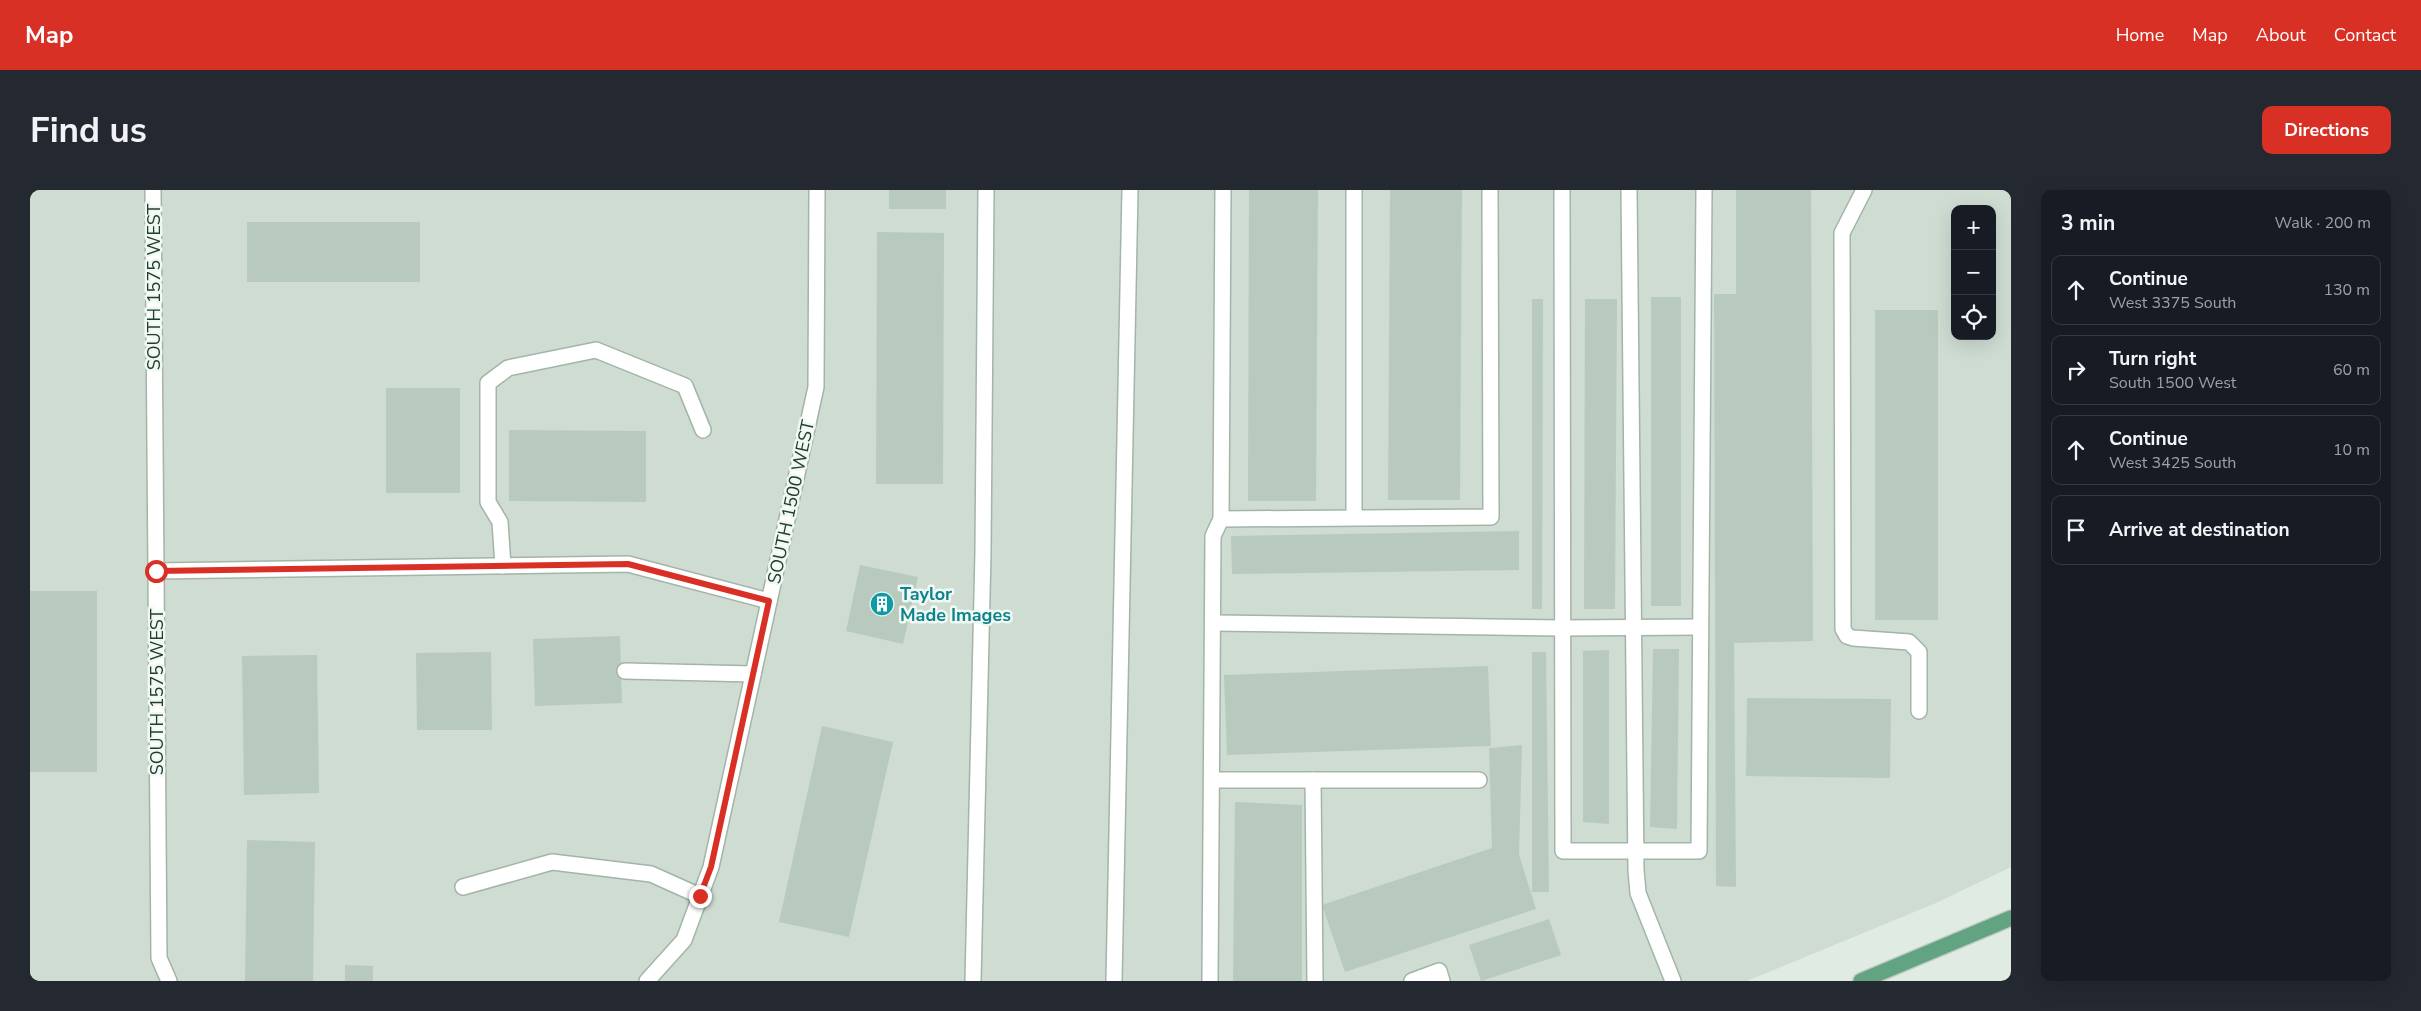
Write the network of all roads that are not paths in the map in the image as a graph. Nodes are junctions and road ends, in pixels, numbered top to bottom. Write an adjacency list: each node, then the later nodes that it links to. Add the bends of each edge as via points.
1 (153, 190): 16 (street, SOUTH 1575 WEST)
2 (817, 190): 17 (street, SOUTH 1500 WEST, via 816,387)
3 (986, 190): 34 (street, via 983,552)
4 (1130, 190): 35 (street)
5 (1222, 190): 14 (street)
6 (1354, 190): 13 (street)
7 (1490, 190): 13 (street, via 1491,517)
8 (1562, 190): 21 (street)
9 (1630, 190): 19 (street)
10 (1704, 190): 20 (street)
11 (1864, 190): 24 (street, via 1842,233 1844,629 1847,636 1853,638 1914,645 1919,652)
12 (703, 430): 15 (street, via 685,386 596,350 508,368 488,383 488,502 500,522)
13 (1354, 518): 14 (street)
14 (1221, 519): 18 (street, via 1213,536)
15 (503, 566): 16 (street); 17 (street, via 628,564)
16 (156, 571): 32 (street, SOUTH 1575 WEST, via 159,958)
17 (769, 601): 23 (street, SOUTH 1500 WEST)
18 (1214, 623): 21 (street); 25 (street)
19 (1634, 627): 20 (street); 21 (street); 28 (street)
20 (1700, 627): 28 (street, via 1699,851)
21 (1562, 628): 28 (street, via 1563,851)
22 (625, 671): 23 (street)
23 (753, 674): 30 (street, SOUTH 1500 WEST, via 711,867)
24 (1919, 712)
25 (1212, 780): 26 (street); 36 (street)
26 (1313, 780): 27 (street); 37 (street)
27 (1479, 780)
28 (1636, 850): 40 (street, via 1638,893)
29 (463, 887): 30 (street, via 552,862 651,874)
30 (700, 896): 33 (street, SOUTH 1500 WEST, via 684,940)
31 (2011, 918): 41 (main road)
32 (169, 981)
33 (647, 981)
34 (973, 981)
35 (1114, 981)
36 (1210, 981)
37 (1315, 981)
38 (1412, 981): 39 (street, via 1438,971)
39 (1442, 981)
40 (1673, 981)
41 (1861, 981)

